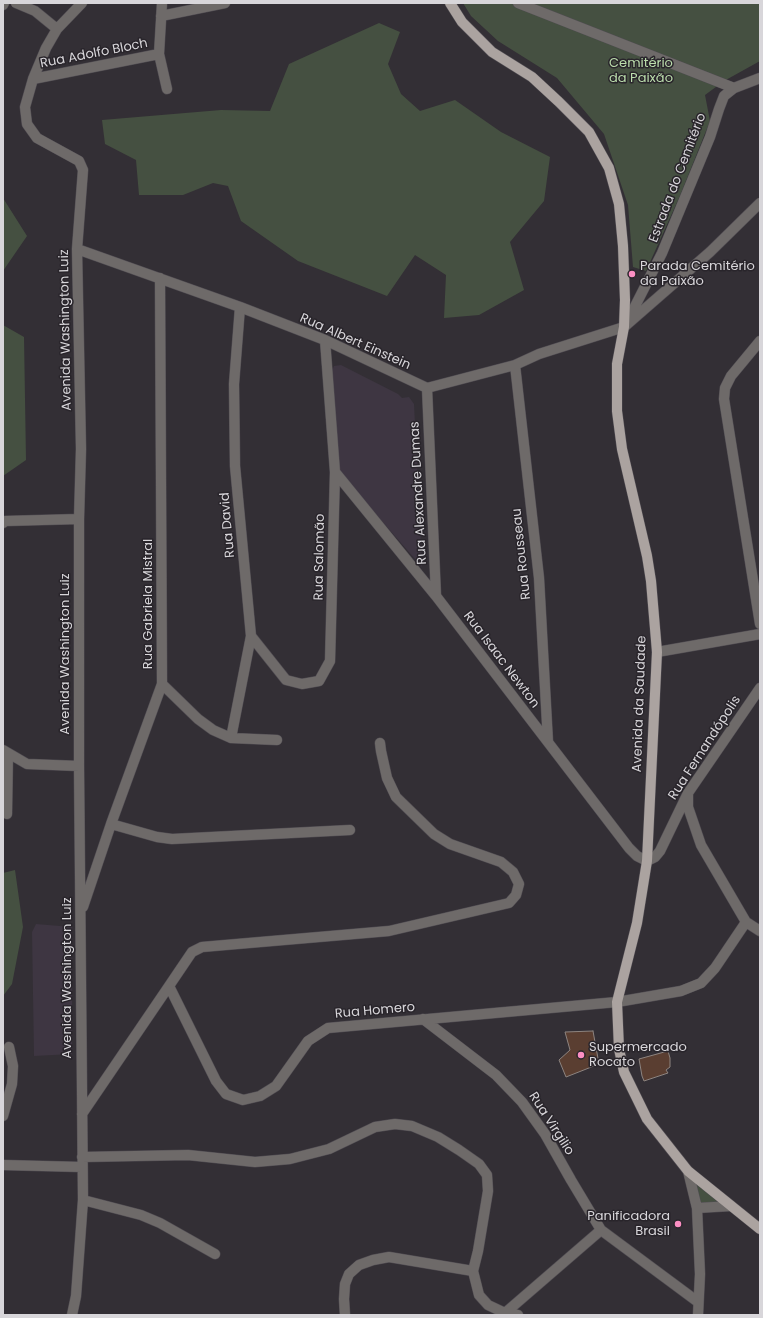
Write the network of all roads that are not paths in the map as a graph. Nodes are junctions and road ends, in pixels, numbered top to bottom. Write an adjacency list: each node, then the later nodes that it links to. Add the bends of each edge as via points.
1 (16, 3): 8 (street, via 35,11)
2 (82, 3): 8 (street, Avenida Washington Luiz)
3 (162, 3): 7 (street)
4 (225, 3): 7 (street)
5 (450, 3): 18 (main road, Avenida da Saudade, via 462,22 492,52 532,78 589,132 609,168 619,204 623,246)
6 (518, 3): 12 (street)
7 (161, 16): 9 (street)
8 (57, 29): 11 (street, Avenida Washington Luiz, via 46,48)
9 (159, 54): 11 (street, Rua Adolfo Bloch); 13 (street)
10 (760, 78): 12 (street, Estrada do Cemitério)
11 (34, 79): 15 (street, Avenida Washington Luiz, via 25,107 27,124 37,138 79,161 83,170)
12 (734, 88): 18 (street, Estrada do Cemitério, via 724,96 710,137 662,253)
13 (167, 89)
14 (760, 203): 18 (street, via 710,252)
15 (77, 249): 16 (street, Rua Albert Einstein); 24 (street, Avenida Washington Luiz, via 81,449)
16 (160, 278): 17 (street, Rua Albert Einstein); 31 (street, Rua Gabriela Mistral)
17 (240, 307): 19 (street, Rua Albert Einstein); 29 (street, Rua David, via 234,384 235,466)
18 (624, 327): 21 (street, via 539,354); 30 (main road, Avenida da Saudade, via 617,364 617,412 622,449 647,556)
19 (325, 340): 22 (street, Rua Albert Einstein); 23 (street, Rua Salomão)
20 (760, 341): 27 (street, via 731,376 724,399)
21 (515, 365): 22 (street); 35 (street, Rua Rousseau, via 539,578)
22 (427, 388): 26 (street, Rua Alexandre Dumas)
23 (335, 472): 26 (street, Rua Isaac Newton); 29 (street, Rua Salomão, via 330,661 319,680 302,684 286,680)
24 (79, 520): 25 (street); 38 (street, Avenida Washington Luiz)
25 (3, 523)
26 (436, 596): 35 (street, Rua Isaac Newton)
27 (760, 624)
28 (760, 634): 30 (street)
29 (251, 636): 33 (street, Rua David)
30 (657, 652): 43 (main road, Avenida da Saudade)
31 (162, 684): 33 (street, via 203,723); 41 (street, Rua Gabriela Mistral)
32 (760, 688): 39 (street, Rua Fernandópolis)
33 (231, 738): 34 (street)
34 (277, 740)
35 (548, 742): 43 (street, Rua Isaac Newton, via 629,848)
36 (380, 743): 47 (street, via 387,778 396,797 434,834 450,844 501,862 513,872 519,884 516,896 509,903 389,931 202,947 192,952)
37 (5, 752): 38 (street, via 27,764); 40 (street)
38 (79, 766): 44 (street, Avenida Washington Luiz)
39 (688, 793): 43 (street, Rua Fernandópolis, via 660,851); 45 (street, via 688,807 701,845)
40 (7, 814)
41 (111, 824): 42 (street, via 172,839); 44 (street, Rua Gabriela Mistral)
42 (350, 830)
43 (647, 861): 48 (main road, Avenida da Saudade, via 636,923)
44 (81, 915): 51 (street, Avenida Washington Luiz)
45 (746, 922): 46 (street); 48 (street, Rua Homero, via 715,968 701,983 681,990)
46 (760, 931)
47 (169, 986): 49 (street, Rua Homero, via 216,1081 226,1094 243,1100 260,1096 276,1086 308,1041 328,1028); 51 (street)
48 (617, 1002): 49 (street, Rua Homero); 55 (main road, Avenida da Saudade, via 619,1049 624,1072 647,1119)
49 (423, 1019): 60 (street, Rua Virgilio, via 496,1075 522,1102 545,1134)
50 (9, 1047): 52 (street, via 13,1066 12,1084)
51 (82, 1114): 53 (street, Avenida Washington Luiz)
52 (3, 1116)
53 (82, 1162): 54 (street); 56 (street, Avenida Washington Luiz); 62 (street, via 188,1155 255,1162 290,1159 329,1149 374,1128 395,1124 412,1126 438,1137 459,1150 479,1164 487,1175 488,1191)
54 (3, 1165)
55 (688, 1171): 57 (main road, Avenida da Saudade); 58 (street)
56 (83, 1200): 61 (street, via 141,1215); 65 (street, Avenida Washington Luiz, via 76,1296)
57 (731, 1206): 58 (street); 59 (main road, Avenida da Saudade)
58 (697, 1208): 63 (street, via 700,1274)
59 (760, 1229)
60 (601, 1230): 63 (street); 64 (street)
61 (215, 1254)
62 (472, 1271): 64 (street, via 479,1295 488,1305); 66 (street, via 389,1257 373,1260 359,1265 349,1274 345,1284)
63 (698, 1302): 68 (street)
64 (505, 1313): 67 (street)
65 (72, 1315)
66 (345, 1315)
67 (518, 1315)
68 (698, 1315)

